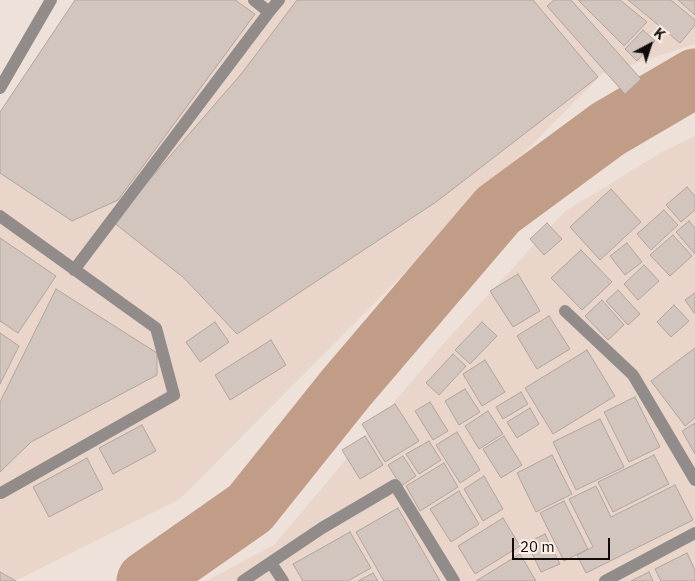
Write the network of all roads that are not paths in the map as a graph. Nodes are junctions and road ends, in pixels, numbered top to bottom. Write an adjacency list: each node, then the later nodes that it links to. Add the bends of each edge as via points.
1 (51, 0): 5 (street)
2 (254, 0): 4 (street)
3 (279, 0): 4 (street)
4 (270, 12): 7 (street)
5 (0, 88)
6 (0, 216): 7 (street)
7 (74, 270): 10 (street, via 156,328 174,395)
8 (565, 311): 9 (street, via 633,375)
9 (695, 480)
10 (1, 493)
11 (695, 533): 16 (street)
12 (271, 563): 13 (street); 14 (street); 15 (street, via 395,485)
13 (243, 581)
14 (283, 581)
15 (454, 581)
16 (605, 581)

